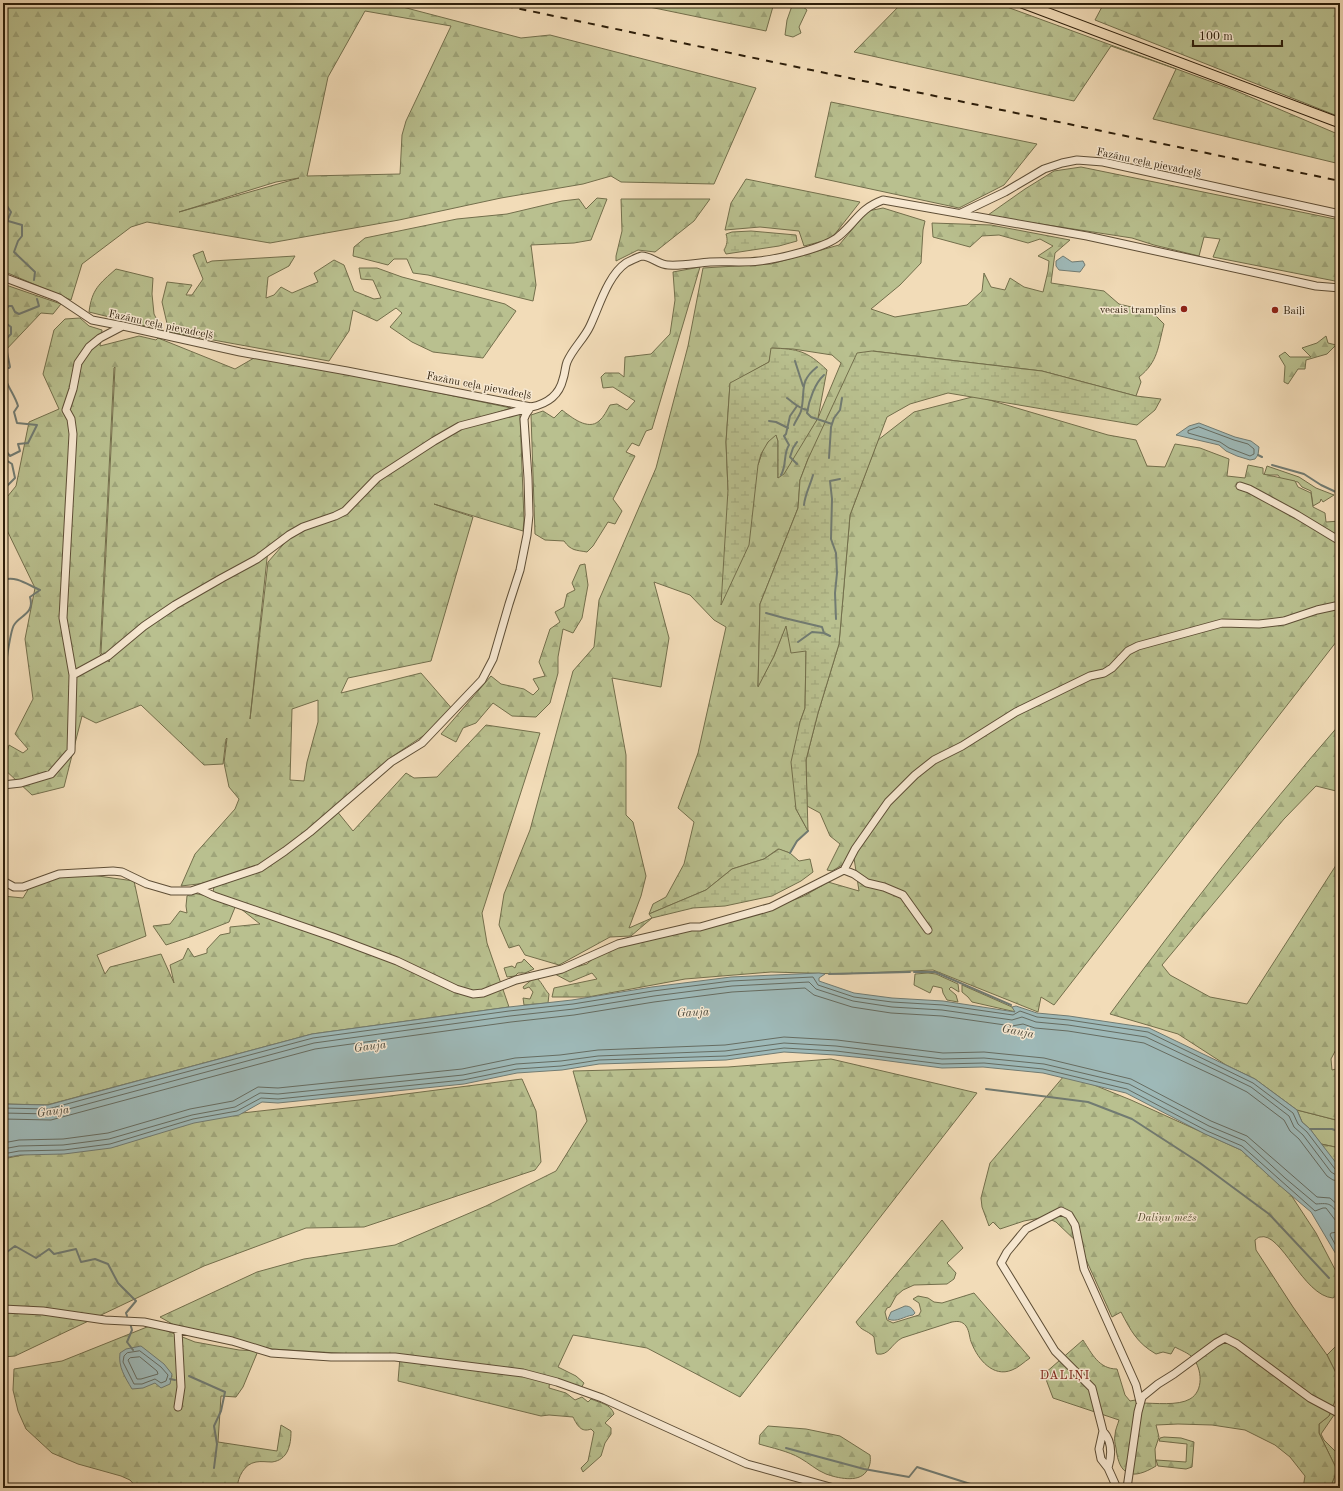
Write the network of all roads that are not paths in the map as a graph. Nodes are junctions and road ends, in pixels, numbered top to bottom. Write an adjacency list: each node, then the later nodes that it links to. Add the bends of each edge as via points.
1 (1022, 3): 2 (main road)
2 (1340, 123)
3 (961, 213): 4 (street, Fazānu ceļa pievadceļš, via 1005,192 1044,169 1077,160 1103,162); 6 (street, via 1087,236 1316,286); 8 (street, Fazānu ceļa pievadceļš, via 883,200 864,210 830,242 798,252 759,261 668,265 659,264 644,256 638,258 625,264 613,277 590,328 573,350 561,387 548,401)
4 (1340, 214)
5 (3, 276): 7 (street, Fazānu ceļa pievadceļš, via 59,298 92,320)
6 (1340, 288)
7 (123, 326): 8 (street, Fazānu ceļa pievadceļš, via 240,352 347,370); 12 (street, via 89,347 78,363 66,410 71,419 73,434 63,618)
8 (531, 407): 12 (street, via 460,426 434,441 377,478 345,511 303,526 288,535 257,559 175,605 144,626 108,656); 18 (street, via 524,419 528,535 493,659 482,680 422,743 391,762 285,851 260,868)
9 (1240, 486): 10 (street, via 1297,515)
10 (1340, 541)
11 (1340, 605): 14 (street, via 1284,621 1259,624 1222,623 1128,651 1104,673 1090,676 1016,712 962,746 934,760 888,802)
12 (73, 675): 13 (street, via 71,751 51,774 21,783)
13 (3, 785)
14 (849, 860): 15 (street); 16 (street)
15 (844, 870): 16 (street); 18 (street, via 771,907 700,927 618,944 562,969 473,994 456,989 397,961)
16 (854, 874): 19 (street, via 867,883 902,895)
17 (3, 882): 18 (street, via 14,887 23,887 59,874 114,871 171,891)
18 (198, 889)
19 (928, 930)
20 (3, 1309): 21 (street, via 144,1322)
21 (178, 1330): 23 (street, via 181,1387); 27 (street, via 232,1341 271,1354 395,1357 523,1372 602,1398 747,1464)
22 (1140, 1402): 24 (street, via 1149,1390 1225,1338 1237,1344 1310,1398); 25 (street, via 1136,1385 1084,1269 1075,1225 1069,1215 1061,1211 1026,1229 1001,1263 1055,1351 1092,1388); 29 (street)
23 (178, 1407)
24 (1340, 1414)
25 (1103, 1431): 26 (street, via 1108,1437 1111,1450); 26 (street, via 1099,1449)
26 (1108, 1468): 28 (street)
27 (834, 1488)
28 (1117, 1488)
29 (1127, 1488)

